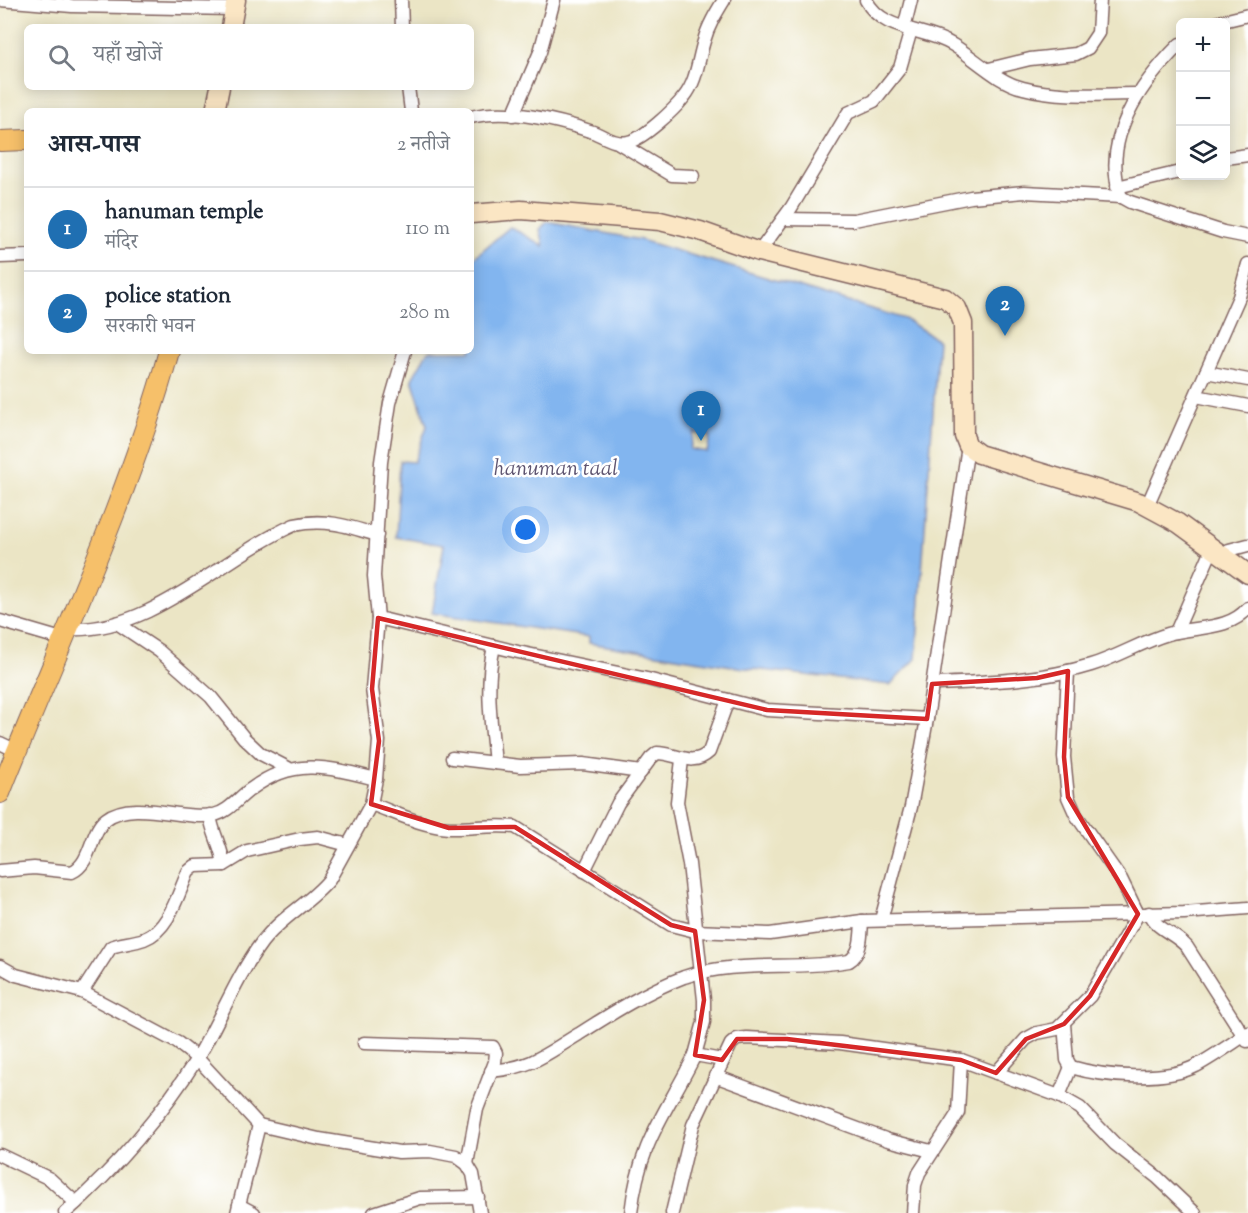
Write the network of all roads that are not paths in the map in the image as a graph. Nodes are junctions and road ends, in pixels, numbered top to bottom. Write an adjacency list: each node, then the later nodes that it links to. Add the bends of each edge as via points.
1 (0, 0): 8 (street)
2 (401, 0): 11 (street)
3 (554, 0): 20 (street, via 540,52)
4 (724, 0): 24 (street, via 710,24 692,85 684,97 637,138)
5 (866, 0): 12 (street, via 886,22)
6 (911, 0): 12 (street)
7 (1100, 0): 14 (street, via 1098,33 1088,48 1058,58 1030,59)
8 (234, 12)
9 (1248, 15): 10 (street)
10 (1230, 19)
11 (402, 24)
12 (907, 29): 14 (street, via 950,43); 31 (street, via 900,68 874,101 848,113)
13 (1176, 49): 17 (street)
14 (989, 69): 17 (street, via 1021,88 1061,96)
15 (219, 90): 18 (street)
16 (408, 90): 19 (street)
17 (1137, 94): 29 (street, via 1120,138 1116,168)
18 (216, 108)
19 (411, 108)
20 (513, 115): 21 (street); 24 (street, via 568,126)
21 (474, 117)
22 (24, 140): 23 (main road)
23 (0, 141)
24 (619, 143): 28 (street, via 672,175)
25 (1248, 155): 26 (street)
26 (1230, 157)
27 (1176, 173): 29 (street)
28 (693, 176)
29 (1119, 192): 31 (street, via 1024,192 971,197 854,220); 32 (street, via 1223,232)
30 (474, 214): 33 (street, via 521,210 660,221)
31 (783, 219): 33 (street)
32 (1248, 237)
33 (759, 252): 43 (street, via 928,292 957,308 963,323 964,436)
34 (24, 256): 35 (street)
35 (0, 257)
36 (1248, 264): 39 (street, via 1239,297)
37 (169, 354): 54 (main road, via 156,400)
38 (404, 354): 45 (street, via 390,403 381,462)
39 (1206, 372): 40 (street); 41 (street)
40 (1248, 380)
41 (1196, 396): 42 (street); 44 (street)
42 (1248, 406)
43 (968, 446): 44 (street, via 980,454); 57 (street)
44 (1147, 506): 47 (street)
45 (377, 535): 50 (street, via 374,576); 52 (street, via 342,524 313,521 294,525 160,604)
46 (1248, 545): 47 (street)
47 (1215, 550): 48 (street); 53 (street)
48 (1248, 574)
49 (1248, 608): 53 (street, via 1228,623)
50 (378, 618): 55 (street); 66 (street, via 372,689 379,741)
51 (0, 621): 54 (street)
52 (117, 623): 54 (street); 64 (street, via 159,651 211,697 261,754)
53 (1176, 632): 56 (street)
54 (67, 634): 60 (main road)
55 (494, 646): 58 (street); 63 (street, via 488,695)
56 (1068, 671): 57 (street, via 1036,678); 75 (street, via 1064,757 1068,797 1076,815)
57 (933, 684): 59 (street)
58 (728, 700): 59 (street, via 767,710); 62 (street, via 709,752 696,760)
59 (927, 719): 76 (street, via 911,807)
60 (8, 747): 67 (main road)
61 (453, 758): 63 (street)
62 (682, 760): 65 (street, via 657,753); 78 (street, via 677,802 689,864)
63 (495, 763): 65 (street, via 583,764)
64 (288, 768): 66 (street, via 324,769); 69 (street, via 250,789 226,810)
65 (641, 772): 73 (street, via 618,803)
66 (376, 779): 68 (street)
67 (0, 793)
68 (371, 804): 70 (street); 73 (street, via 449,828 490,824 515,827)
69 (210, 815): 71 (street); 72 (street, via 142,810 115,814 101,825 77,870)
70 (348, 845): 71 (street, via 318,837 300,839 247,852); 86 (street, via 320,891 288,914 261,944)
71 (224, 865): 81 (street, via 195,866 188,872 162,926 142,940 111,947)
72 (0, 871)
73 (584, 871): 78 (street, via 671,925)
74 (1248, 908): 75 (street)
75 (1144, 914): 76 (street); 82 (street, via 1090,996); 83 (street, via 1157,926 1177,935)
76 (881, 920): 77 (street)
77 (862, 921): 78 (street, via 770,934); 80 (street, via 859,948 849,961)
78 (695, 931): 80 (street)
79 (0, 966): 81 (street, via 16,975)
80 (702, 973): 85 (street, via 704,1022); 90 (street, via 653,992 542,1059 526,1066)
81 (82, 992): 86 (street, via 178,1043)
82 (1064, 1024): 89 (street); 91 (street, via 1026,1039)
83 (1247, 1037): 89 (street, via 1194,1066 1165,1075 1114,1075)
84 (364, 1043): 90 (street, via 487,1045 494,1047 496,1053)
85 (696, 1055): 87 (street); 105 (street, via 644,1149)
86 (197, 1058): 94 (street); 99 (street, via 155,1118)
87 (722, 1060): 88 (street, via 731,1044 747,1038 840,1043); 92 (street)
88 (961, 1060): 91 (street); 95 (street, via 958,1113)
89 (1071, 1066): 93 (street)
90 (491, 1071): 97 (street, via 477,1109)
91 (996, 1073): 93 (street)
92 (715, 1076): 95 (street, via 888,1140); 106 (street, via 693,1125)
93 (1059, 1095): 108 (street, via 1080,1108)
94 (259, 1125): 97 (street, via 399,1152 430,1151 456,1156); 100 (street)
95 (931, 1151): 107 (street, via 915,1185)
96 (0, 1155): 99 (street, via 50,1179)
97 (467, 1164): 98 (street)
98 (478, 1197): 103 (street, via 420,1198); 104 (street)
99 (76, 1203): 101 (street)
100 (238, 1209): 102 (street)
101 (65, 1213)
102 (254, 1213)
103 (374, 1213)
104 (480, 1213)
105 (631, 1213)
106 (672, 1213)
107 (913, 1213)
108 (1195, 1213)

